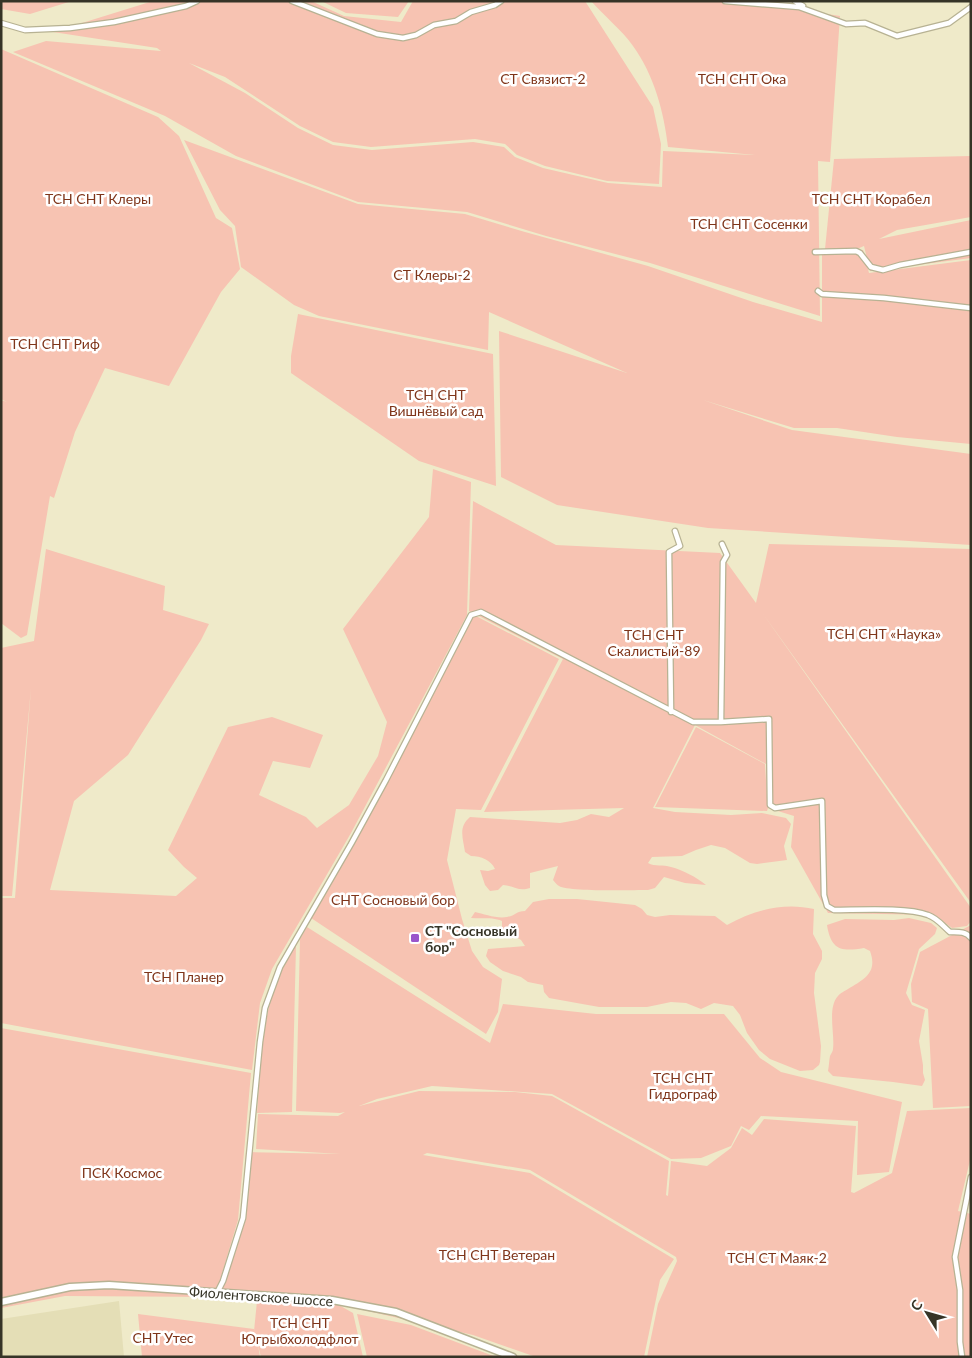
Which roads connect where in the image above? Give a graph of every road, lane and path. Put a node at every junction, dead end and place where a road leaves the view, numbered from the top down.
1 (197, 1) edge
2 (292, 1) edge
3 (501, 1) edge
4 (725, 1) edge
5 (795, 1) edge
6 (971, 7) edge
7 (811, 11) junction
8 (1, 23) edge
9 (815, 252) dead end
10 (971, 252) edge
11 (818, 291) dead end
12 (971, 308) edge
13 (675, 531) dead end
14 (722, 544) dead end
15 (671, 712) junction
16 (721, 722) junction
17 (971, 938) edge
18 (971, 1177) edge
19 (217, 1293) junction
20 (1, 1302) edge
21 (513, 1357) edge
22 (962, 1357) edge

1 - 8 street
2 - 3 street
4 - 7 street
5 - 7 street
6 - 7 street
9 - 10 street
11 - 12 street
13 - 15 street
14 - 16 street
15 - 16 street
15 - 19 street
16 - 17 street
18 - 22 street
19 - 20 main road, Фиолентовское шоссе
19 - 21 main road, Фиолентовское шоссе

